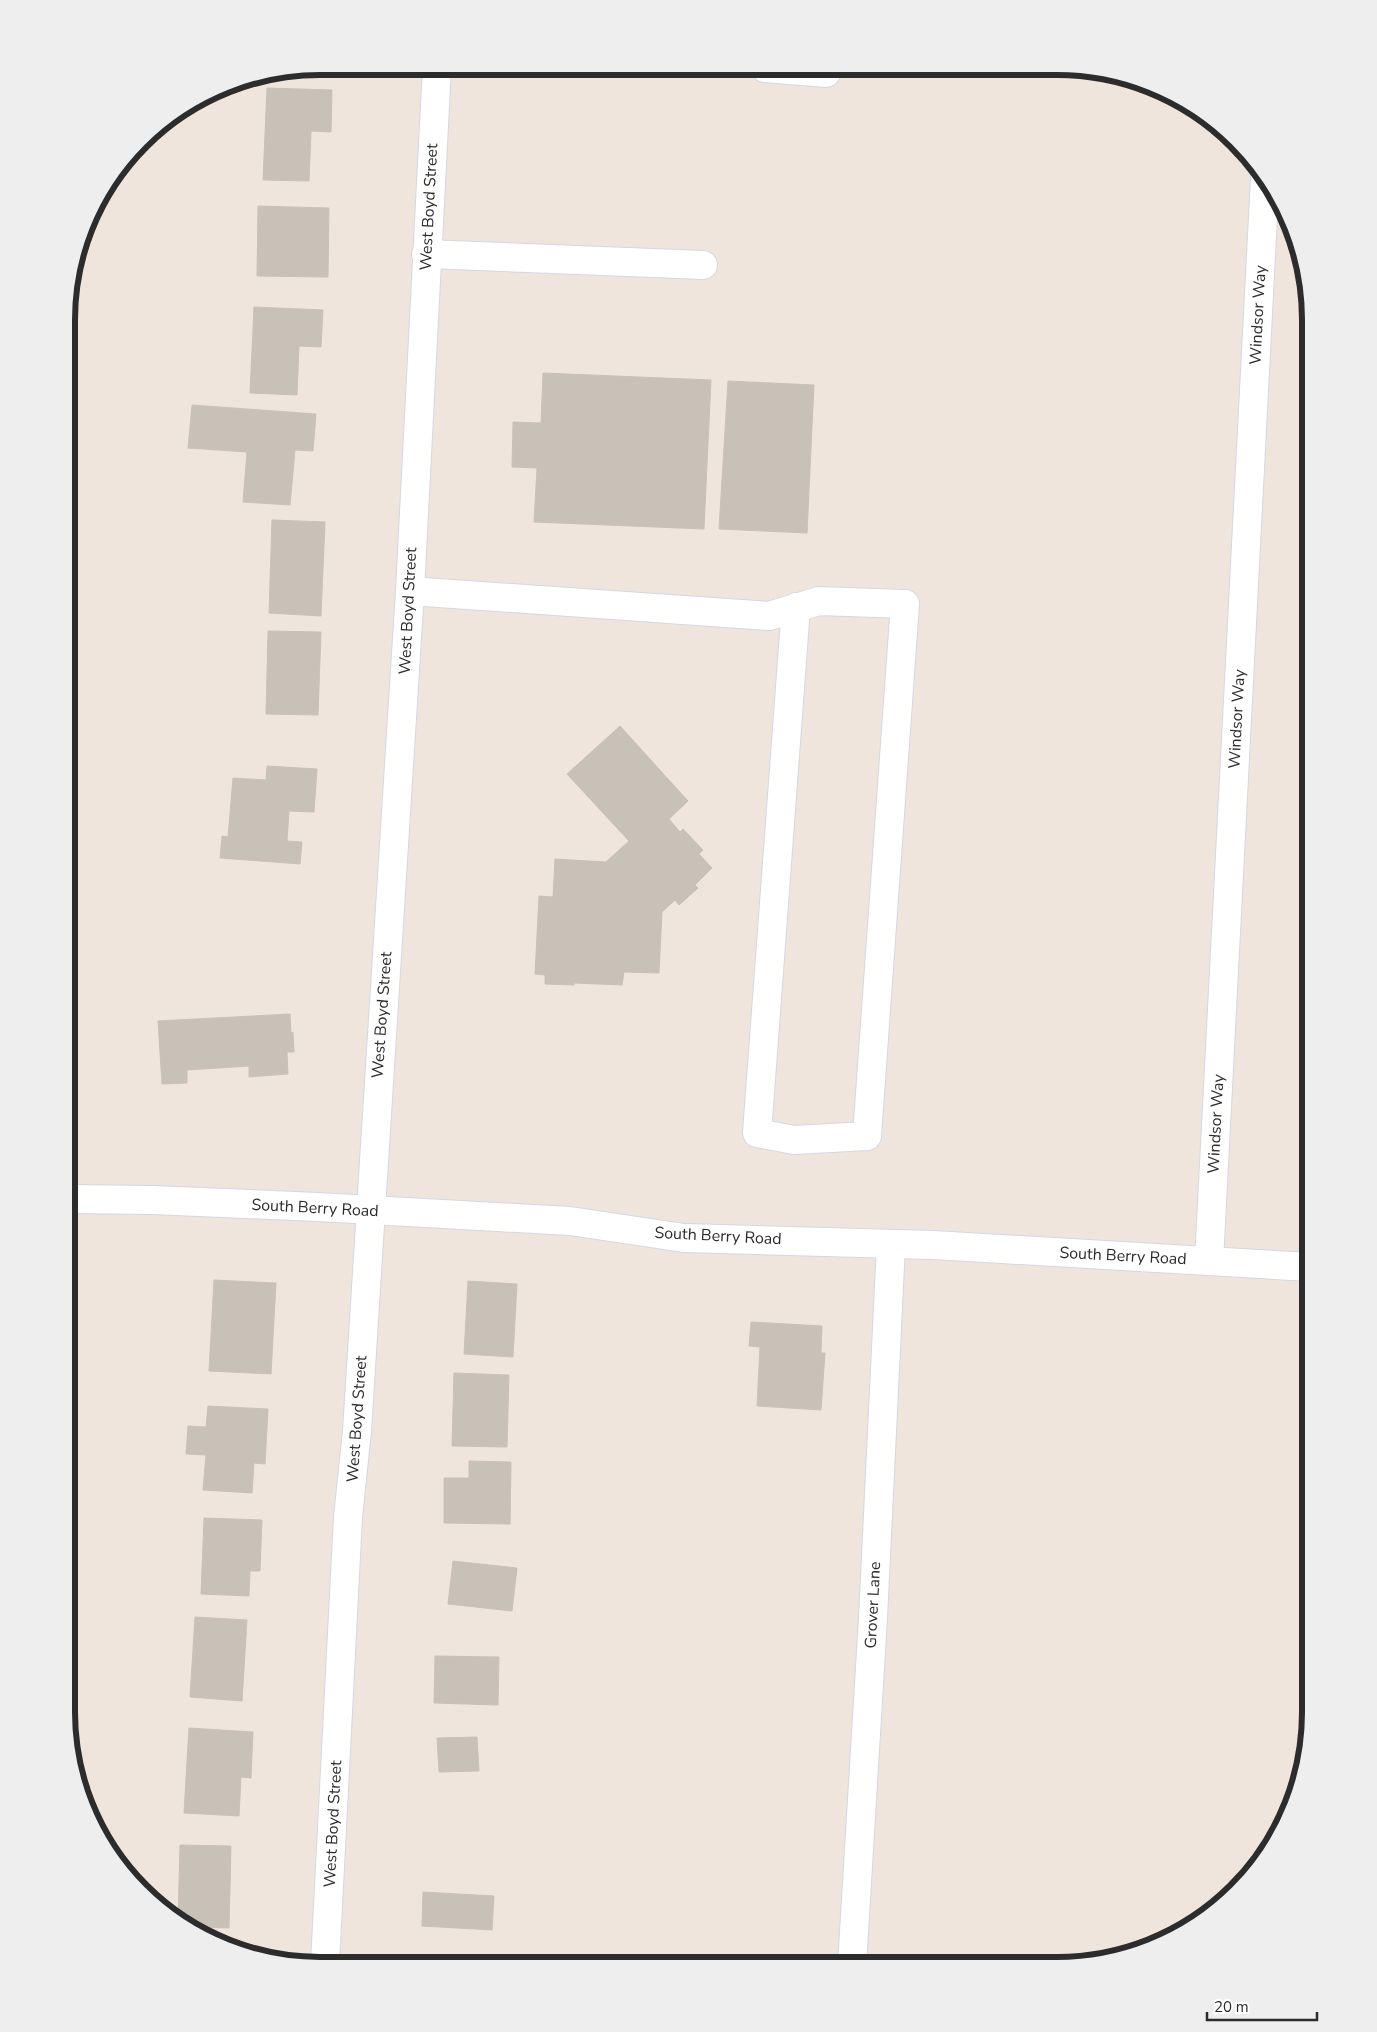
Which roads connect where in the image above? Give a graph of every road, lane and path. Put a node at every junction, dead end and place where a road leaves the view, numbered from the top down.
1 (437, 75) edge
2 (1264, 190) edge
3 (426, 254) junction
4 (703, 265) dead end
5 (410, 591) junction
6 (796, 607) junction
7 (75, 1199) edge
8 (371, 1210) junction
9 (891, 1245) junction
10 (1209, 1261) junction
11 (1302, 1266) edge
12 (325, 1957) edge
13 (852, 1957) edge

1 - 3 street, West Boyd Street
2 - 10 street, Windsor Way
3 - 4 street
3 - 5 street, West Boyd Street
5 - 6 street
5 - 8 street, West Boyd Street
6 - 6 street
7 - 8 street, South Berry Road
8 - 9 street, South Berry Road
8 - 12 street, West Boyd Street
9 - 10 street, South Berry Road
9 - 13 street, Grover Lane
10 - 11 street, South Berry Road

